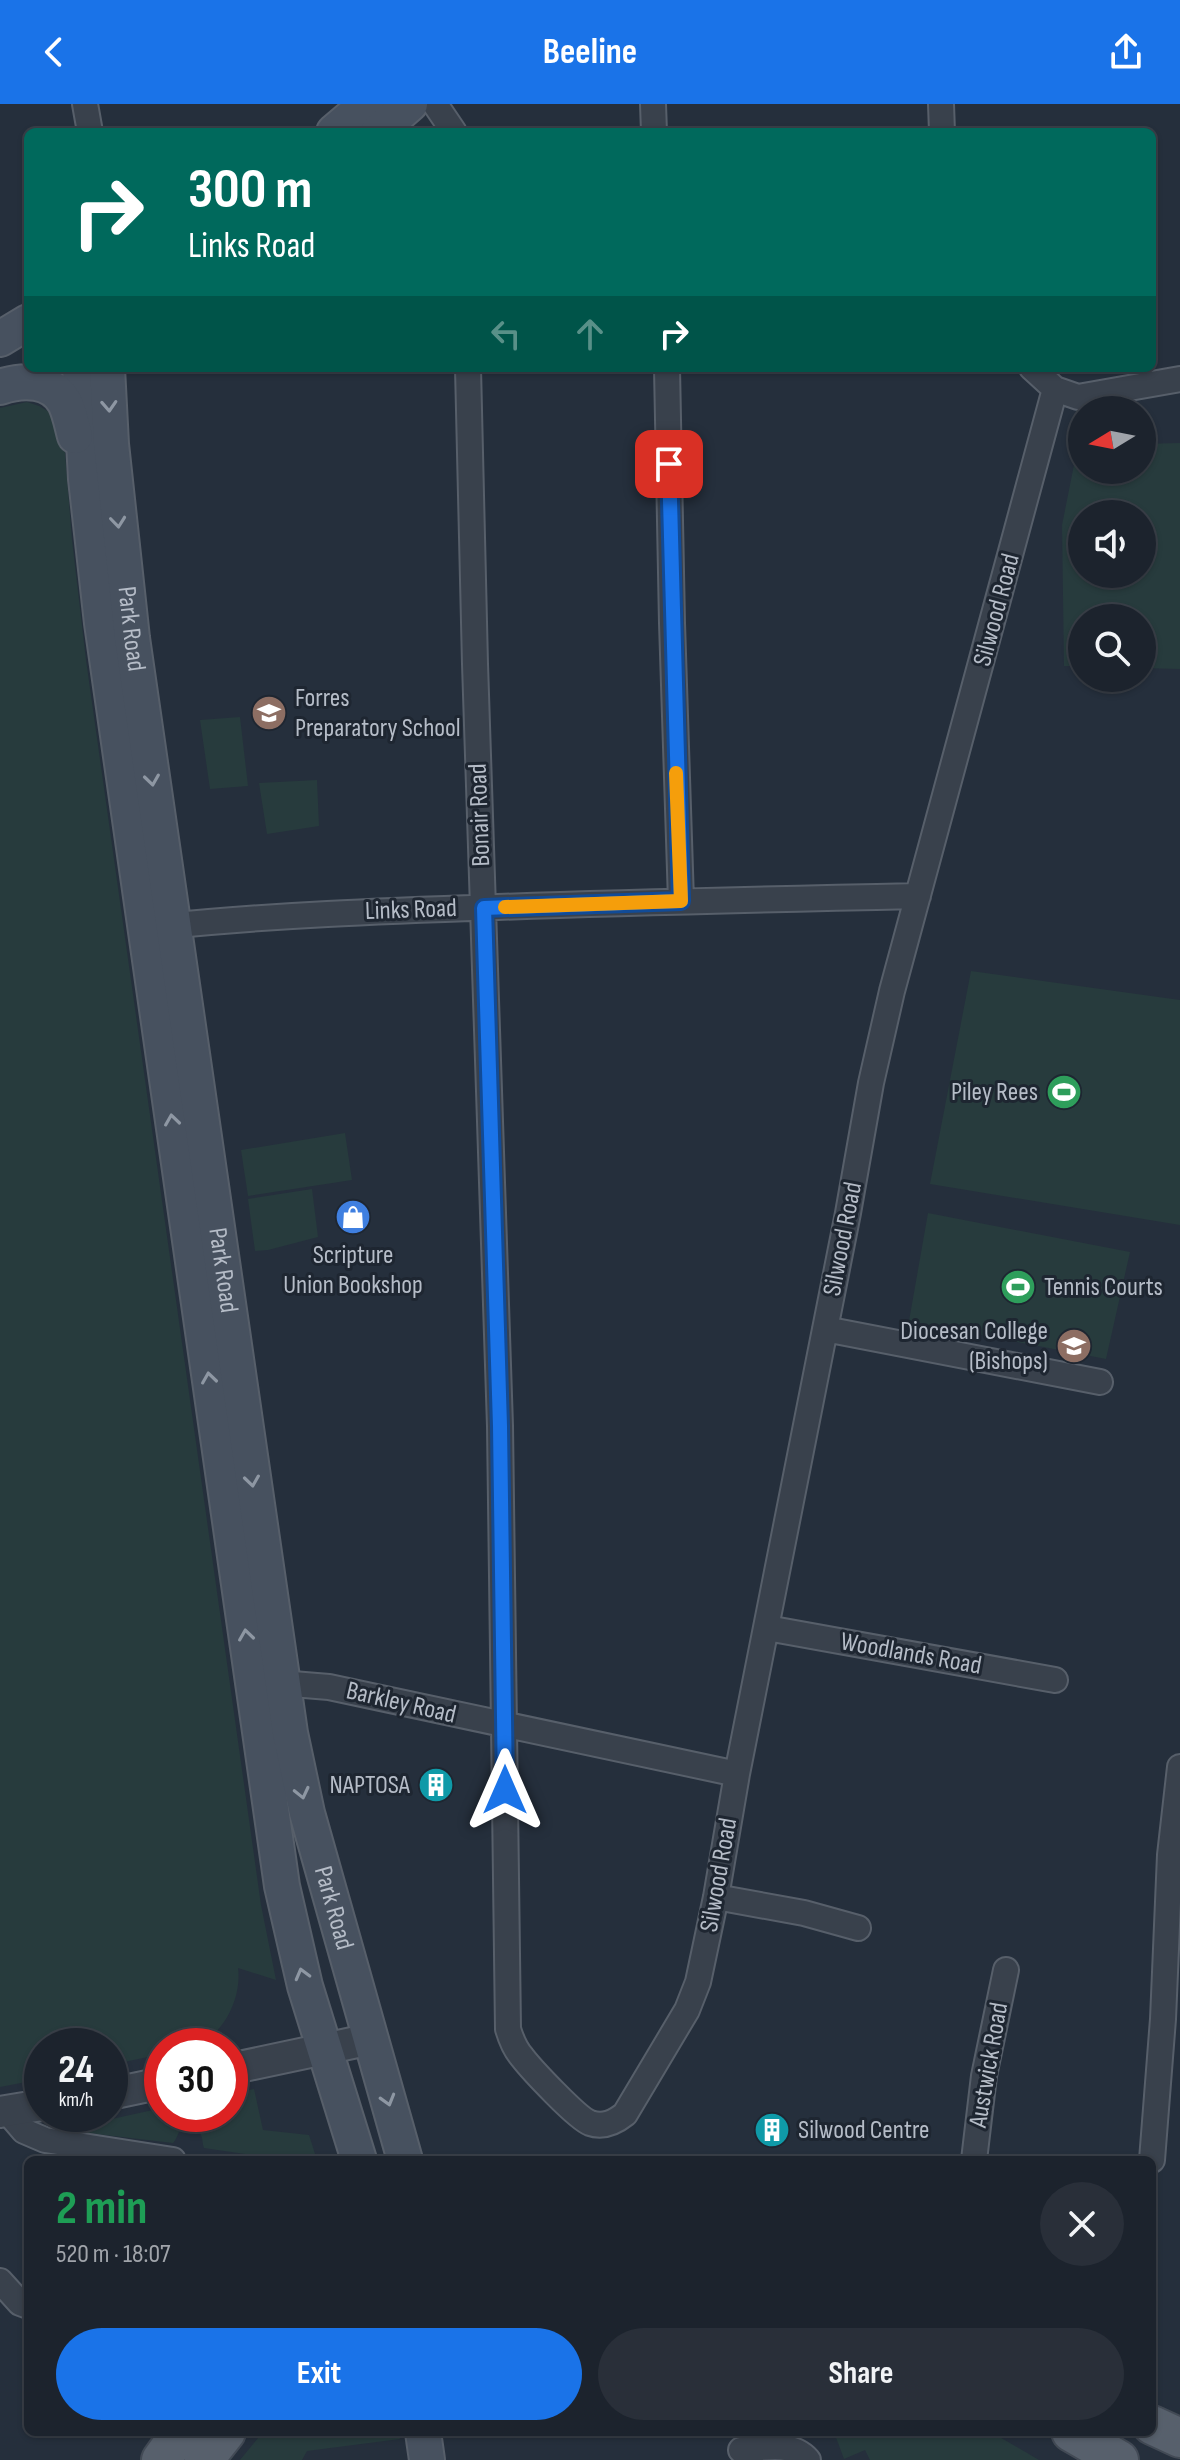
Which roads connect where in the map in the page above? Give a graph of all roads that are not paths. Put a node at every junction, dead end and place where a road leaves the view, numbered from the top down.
1 (82, 104) edge
2 (367, 104) edge
3 (410, 104) edge
4 (435, 104) edge
5 (653, 104) edge
6 (941, 104) edge
7 (81, 128) edge
8 (89, 128) edge
9 (339, 128) edge
10 (383, 128) edge
11 (451, 128) edge
12 (654, 128) edge
13 (942, 128) edge
14 (24, 324) edge
15 (0, 339) edge
16 (24, 358) edge
17 (80, 372) edge
18 (107, 372) edge
19 (468, 372) edge
20 (667, 372) edge
21 (1036, 372) edge
22 (0, 373) edge
23 (1180, 379) edge
24 (0, 387) edge
25 (1055, 389) junction
26 (86, 479) junction
27 (918, 896) junction
28 (681, 901) junction
29 (484, 908) junction
30 (159, 927) junction
31 (825, 1329) junction
32 (1100, 1382) dead end
33 (767, 1628) junction
34 (1055, 1680) dead end
35 (267, 1682) junction
36 (505, 1726) junction
37 (1180, 1767) edge
38 (737, 1774) junction
39 (716, 1897) junction
40 (858, 1928) dead end
41 (1006, 1970) dead end
42 (371, 2039) junction
43 (323, 2049) junction
44 (248, 2065) edge
45 (24, 2108) edge
46 (3, 2112) edge
47 (625, 2114) joint
48 (147, 2156) edge
49 (358, 2156) edge
50 (404, 2156) edge
51 (974, 2156) edge
52 (1152, 2156) edge
53 (0, 2281) edge
54 (24, 2305) edge
55 (1156, 2427) edge
56 (178, 2436) edge
57 (223, 2436) edge
58 (424, 2436) edge
59 (446, 2436) edge
60 (1078, 2436) edge
61 (1113, 2436) edge
62 (1180, 2438) edge
63 (741, 2450) dead end
64 (161, 2460) edge
65 (204, 2460) edge
66 (427, 2460) edge
67 (448, 2460) edge
68 (808, 2460) edge
69 (1120, 2460) edge

1 - 7 street
1 - 8 street
2 - 9 main road
3 - 10 main road
4 - 11 street
5 - 12 street
6 - 13 street
14 - 15 main road
16 - 22 main road
17 - 26 main road, Park Road
18 -> 30 main road, Park Road
19 - 29 street, Bonair Road
20 - 28 street
21 - 25 street
23 - 25 street
24 - 26 main road
25 - 27 street, Silwood Road
26 - 30 main road, Park Road
27 - 28 street, Links Road
27 - 31 street, Silwood Road
28 - 29 street, Links Road
29 - 30 street, Links Road
29 - 36 street, Bonair Road
30 - 35 main road, Park Road
31 - 32 street
31 - 33 street, Silwood Road
33 - 34 street, Woodlands Road
33 - 38 street, Silwood Road
35 - 36 street, Barkley Road
35 -> 42 main road, Park Road
43 -> 35 main road, Park Road
36 - 38 street, Barkley Road
36 - 47 street, Bonair Road
37 - 52 street
38 - 39 street, Silwood Road
39 - 40 street
39 - 47 street, Silwood Road
41 - 51 street, Austwick Road
42 - 43 street
42 -> 50 main road, Park Road
43 - 44 street
43 - 49 main road, Park Road
45 - 46 street
46 - 48 street
53 - 54 street
55 - 62 main road
56 - 64 main road
57 - 65 main road
58 - 66 main road
59 - 67 main road
60 - 69 main road
61 - 69 main road
63 - 68 street

